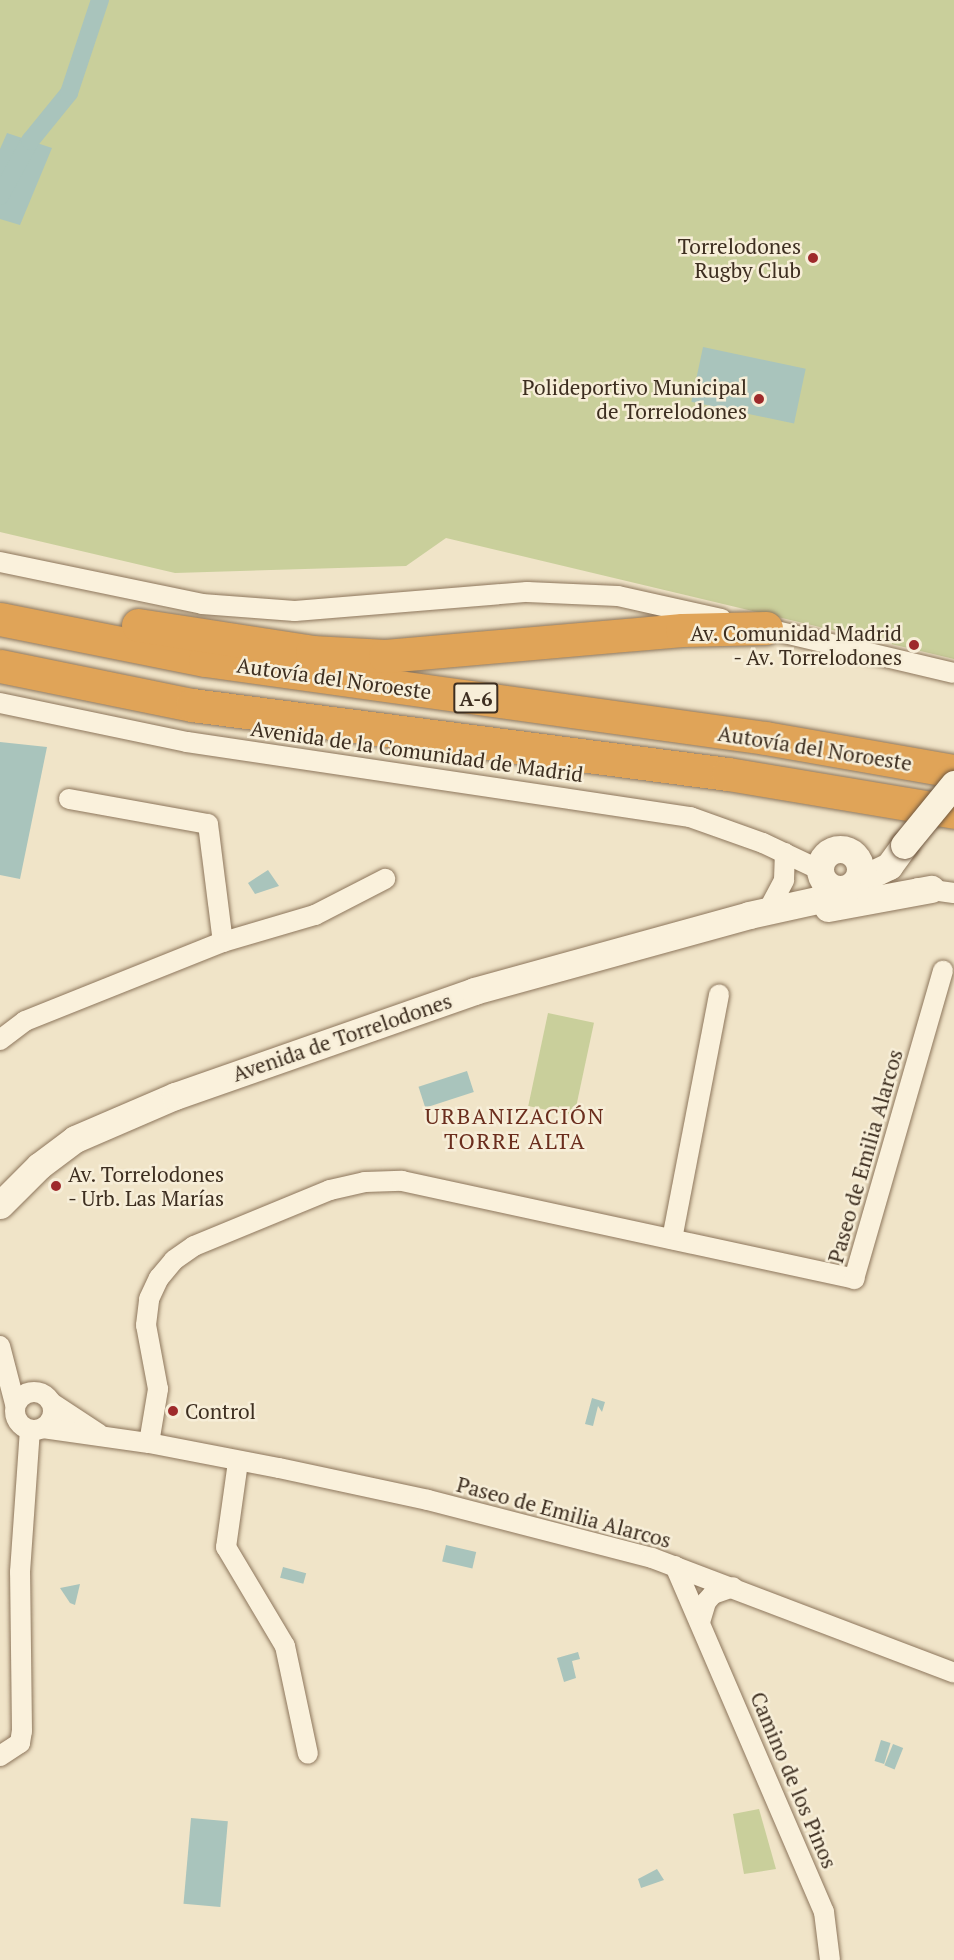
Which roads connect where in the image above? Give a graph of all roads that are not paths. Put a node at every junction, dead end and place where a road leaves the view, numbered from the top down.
1 (0, 562) edge
2 (0, 603) edge
3 (0, 619) edge
4 (766, 628) junction
5 (0, 666) edge
6 (948, 670) edge
7 (0, 703) edge
8 (954, 771) edge
9 (954, 784) edge
10 (69, 799) dead end
11 (954, 812) edge
12 (785, 853) junction
13 (820, 871) junction
14 (852, 878) junction
15 (385, 879) dead end
16 (943, 891) edge
17 (761, 909) junction
18 (701, 929) junction
19 (224, 942) junction
20 (943, 971) dead end
21 (719, 994) dead end
22 (0, 1040) edge
23 (5, 1202) edge
24 (0, 1224) edge
25 (672, 1239) junction
26 (1, 1348) edge
27 (36, 1391) junction
28 (52, 1403) junction
29 (15, 1404) junction
30 (36, 1429) junction
31 (104, 1437) junction
32 (149, 1443) junction
33 (238, 1462) junction
34 (675, 1566) junction
35 (733, 1587) junction
36 (700, 1622) junction
37 (954, 1673) edge
38 (308, 1754) dead end
39 (0, 1756) edge
40 (831, 1960) edge

1 - 4 street
2 - 4 highway
3 - 8 highway, Autovía del Noroeste / A-6
4 - 6 street
5 - 11 highway, Autovía del Noroeste / A-6
7 - 12 street, Avenida de la Comunidad de Madrid
9 - 14 main road, Avenida de Torrelodones, bridge
10 - 19 street
12 - 13 street, Avenida de la Comunidad de Madrid
12 - 17 street
13 - 14 main road
13 - 17 main road, Avenida de Torrelodones
14 - 16 street
14 - 17 main road, Avenida de Torrelodones
15 - 19 street
16 - 18 main road, Avenida de Torrelodones
17 - 18 main road, Avenida de Torrelodones
18 - 23 main road, Avenida de Torrelodones
19 - 22 street
20 - 25 street, Paseo de Emilia Alarcos
21 - 25 street
23 - 24 main road, Avenida de Torrelodones
25 - 32 street, Paseo de Emilia Alarcos
26 - 27 street
26 - 29 street
27 - 28 street
27 - 29 street
28 - 30 street
28 - 31 street, Paseo de Emilia Alarcos
29 - 30 street
30 - 31 street, Paseo de Emilia Alarcos
30 - 39 street
31 - 32 street, Paseo de Emilia Alarcos
32 - 33 street, Paseo de Emilia Alarcos
33 - 34 street, Paseo de Emilia Alarcos
33 - 38 street
34 - 35 street, Paseo de Emilia Alarcos
34 - 36 street, Camino de los Pinos
35 - 36 street
35 - 37 street, Paseo de Emilia Alarcos
36 - 40 street, Camino de los Pinos

